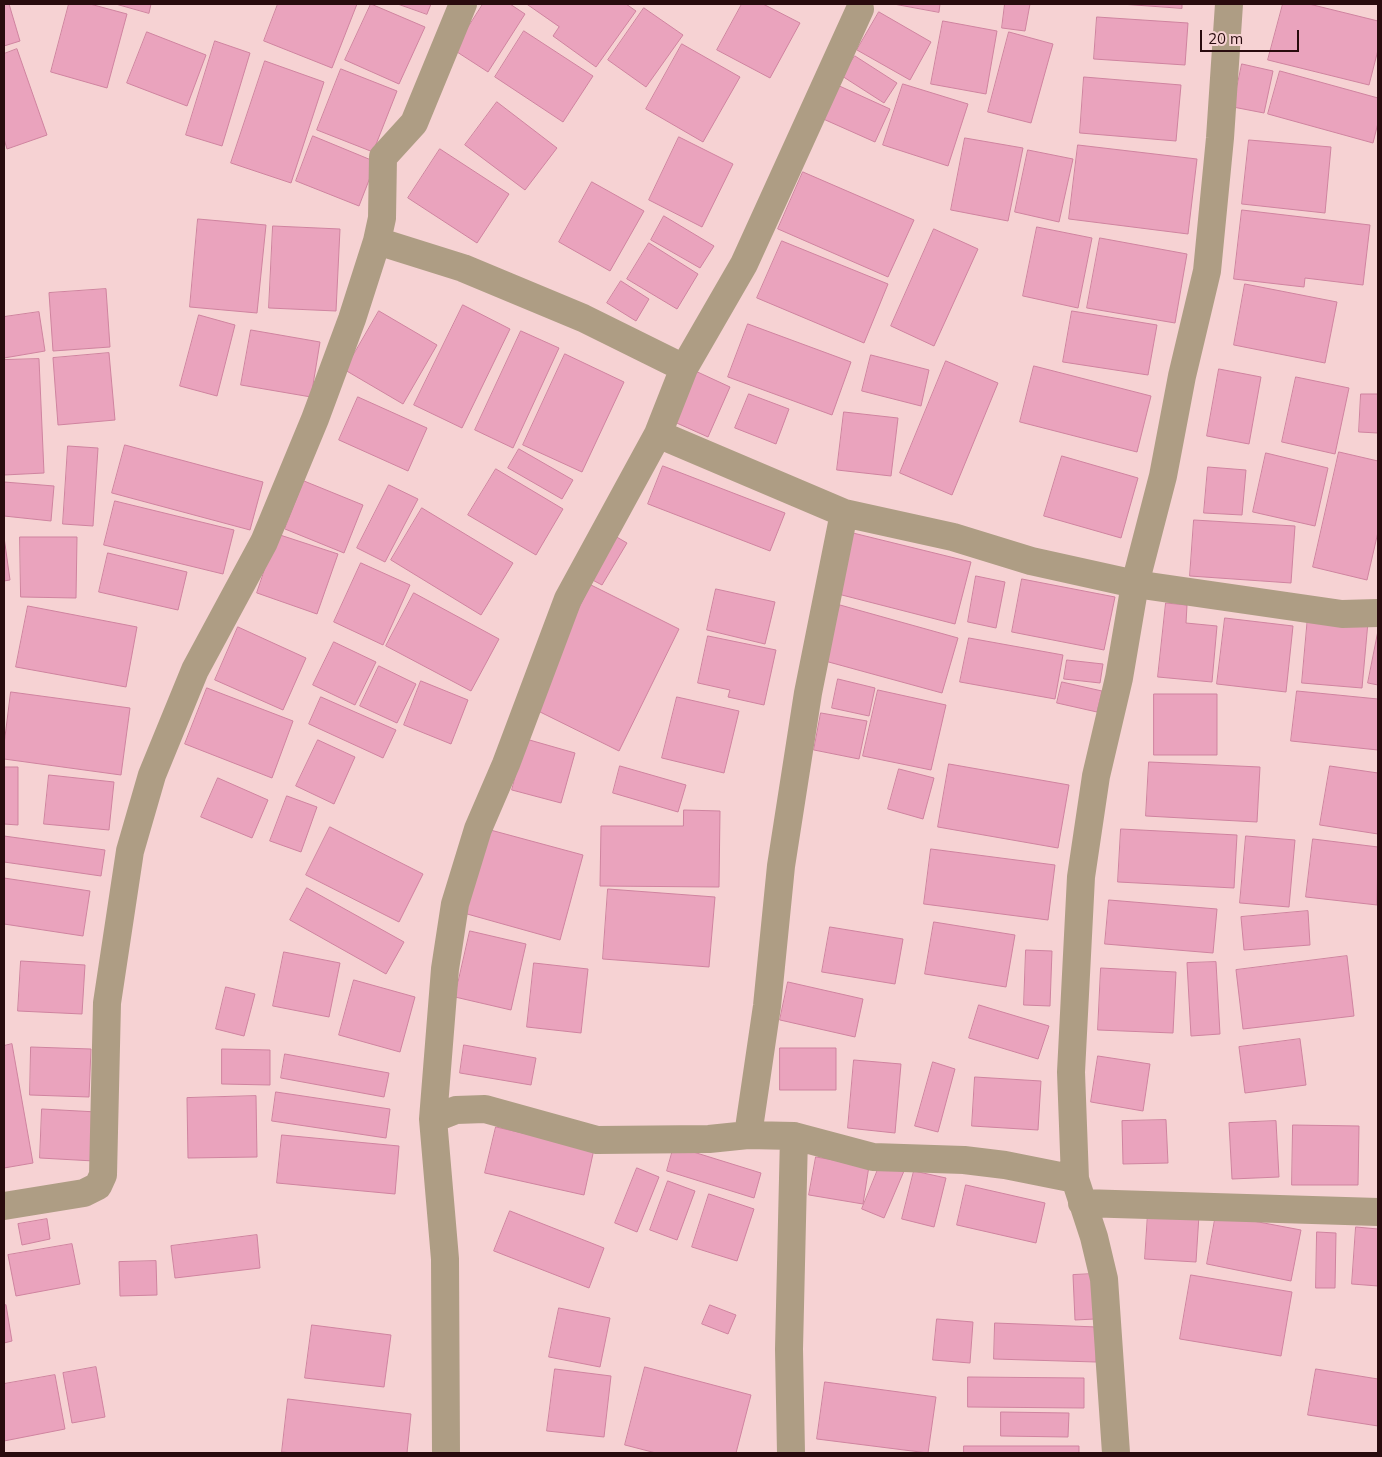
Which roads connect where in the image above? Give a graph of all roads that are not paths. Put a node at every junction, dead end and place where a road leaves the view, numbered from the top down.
1 (463, 4) edge
2 (1229, 4) edge
3 (860, 9) dead end
4 (377, 241) junction
5 (684, 368) junction
6 (658, 434) junction
7 (844, 513) junction
8 (1135, 584) junction
9 (1378, 613) edge
10 (433, 1119) junction
11 (748, 1134) junction
12 (794, 1136) junction
13 (1079, 1191) junction
14 (4, 1206) edge
15 (1378, 1212) edge
16 (446, 1453) edge
17 (791, 1453) edge
18 (1116, 1453) edge

1 - 4 street
2 - 8 street
3 - 5 street
4 - 5 street
4 - 14 street
5 - 6 street
6 - 7 street
6 - 10 street
7 - 8 street
7 - 11 street
8 - 9 street
8 - 13 street
10 - 11 street
10 - 16 street
11 - 12 street
12 - 13 street
12 - 17 street
13 - 15 street
13 - 18 street

